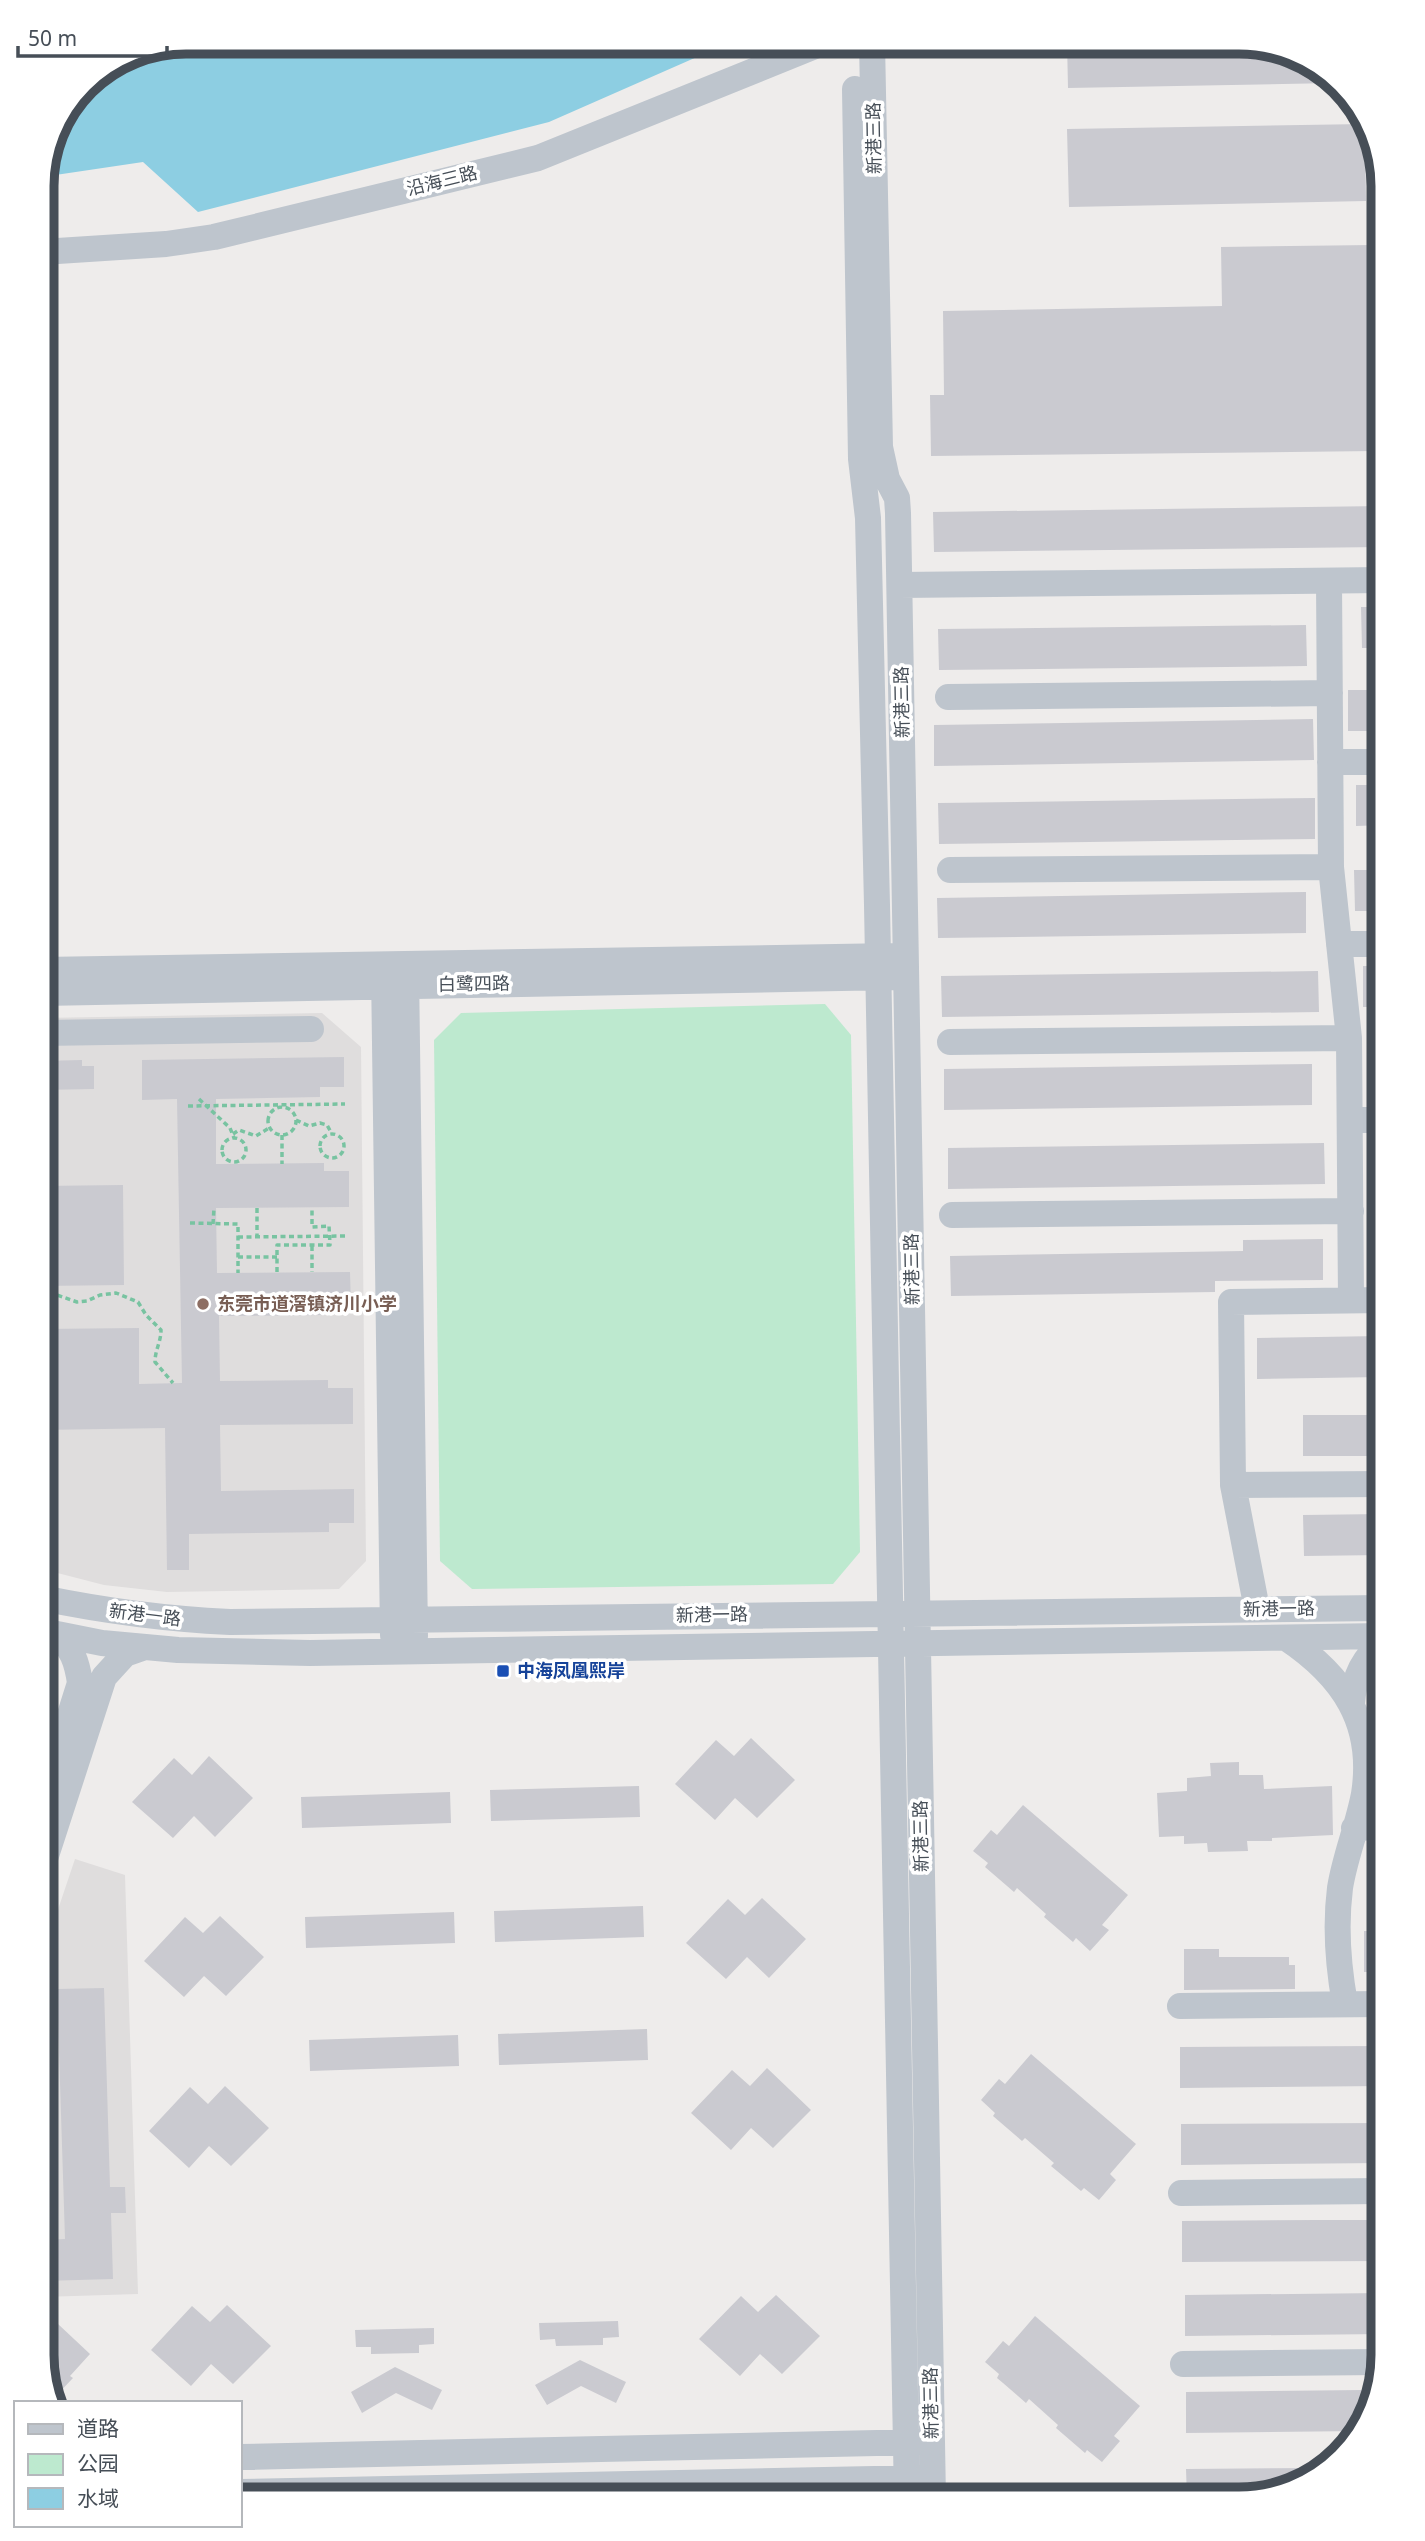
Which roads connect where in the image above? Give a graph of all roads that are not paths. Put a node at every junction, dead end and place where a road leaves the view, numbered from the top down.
1 (793, 55) edge
2 (854, 55) edge
3 (872, 55) edge
4 (55, 251) edge
5 (1371, 580) edge
6 (1329, 581) junction
7 (900, 585) junction
8 (1330, 694) junction
9 (948, 697) dead end
10 (1330, 762) junction
11 (1371, 762) edge
12 (1331, 867) junction
13 (950, 870) dead end
14 (1339, 944) junction
15 (1371, 944) edge
16 (878, 967) junction
17 (906, 967) junction
18 (55, 972) edge
19 (395, 975) junction
20 (100, 980) junction
21 (55, 989) edge
22 (311, 1029) dead end
23 (99, 1032) junction
24 (55, 1033) edge
25 (1349, 1038) junction
26 (950, 1042) dead end
27 (1350, 1120) junction
28 (1371, 1120) edge
29 (1351, 1211) junction
30 (952, 1215) dead end
31 (1352, 1300) junction
32 (1371, 1300) edge
33 (1371, 1484) edge
34 (1233, 1485) junction
35 (54, 1600) edge
36 (1371, 1608) edge
37 (1257, 1609) junction
38 (918, 1612) junction
39 (890, 1613) junction
40 (404, 1620) junction
41 (54, 1633) edge
42 (54, 1635) edge
43 (1371, 1636) edge
44 (1286, 1638) junction
45 (918, 1644) junction
46 (890, 1645) junction
47 (146, 1647) junction
48 (404, 1652) junction
49 (1371, 1653) edge
50 (1352, 1703) junction
51 (54, 1764) edge
52 (1371, 1827) edge
53 (1354, 1828) junction
54 (54, 1830) edge
55 (1345, 2004) junction
56 (1371, 2004) edge
57 (1180, 2006) dead end
58 (1371, 2191) edge
59 (1181, 2193) dead end
60 (1371, 2362) edge
61 (1183, 2364) dead end
62 (919, 2442) junction
63 (242, 2457) edge
64 (920, 2487) edge

1 - 4 street, 沿海三路
2 - 16 street, 新港三路
3 - 7 street, 新港三路
5 - 6 street
6 - 7 street
6 - 8 street
7 - 17 street, 新港三路
8 - 9 street
8 - 10 street
10 - 11 street
10 - 12 street
12 - 13 street
12 - 14 street
14 - 15 street
14 - 25 street
16 - 17 street, 白鹭四路
16 - 19 street, 白鹭四路
16 - 39 street, 新港三路
17 - 38 street, 新港三路
18 - 20 street, 白鹭四路
19 - 20 street, 白鹭四路
19 - 40 street
20 - 21 street, 白鹭四路
20 - 23 street
22 - 23 street
23 - 24 street
25 - 26 street
25 - 27 street
27 - 28 street
27 - 29 street
29 - 30 street
29 - 31 street
31 - 32 street
31 - 34 street
33 - 34 street
34 - 37 street
35 - 40 street, 新港一路
36 - 37 street, 新港一路
37 - 38 street, 新港一路
38 - 39 street, 新港一路
38 - 45 street, 新港三路
39 - 40 street, 新港一路
39 - 46 street, 新港三路
40 - 48 street
41 - 47 street, 新港一路
42 - 51 street
43 - 44 street, 新港一路
44 - 45 street, 新港一路
44 - 50 street
45 - 46 street, 新港一路
45 - 62 street, 新港三路
46 - 48 street, 新港一路
46 - 62 street, 新港三路
47 - 48 street, 新港一路
47 - 54 street
49 - 50 street
50 - 53 street
52 - 53 street
53 - 55 street
55 - 56 street
55 - 57 street
58 - 59 street
60 - 61 street
62 - 63 street
62 - 64 street, 新港三路

